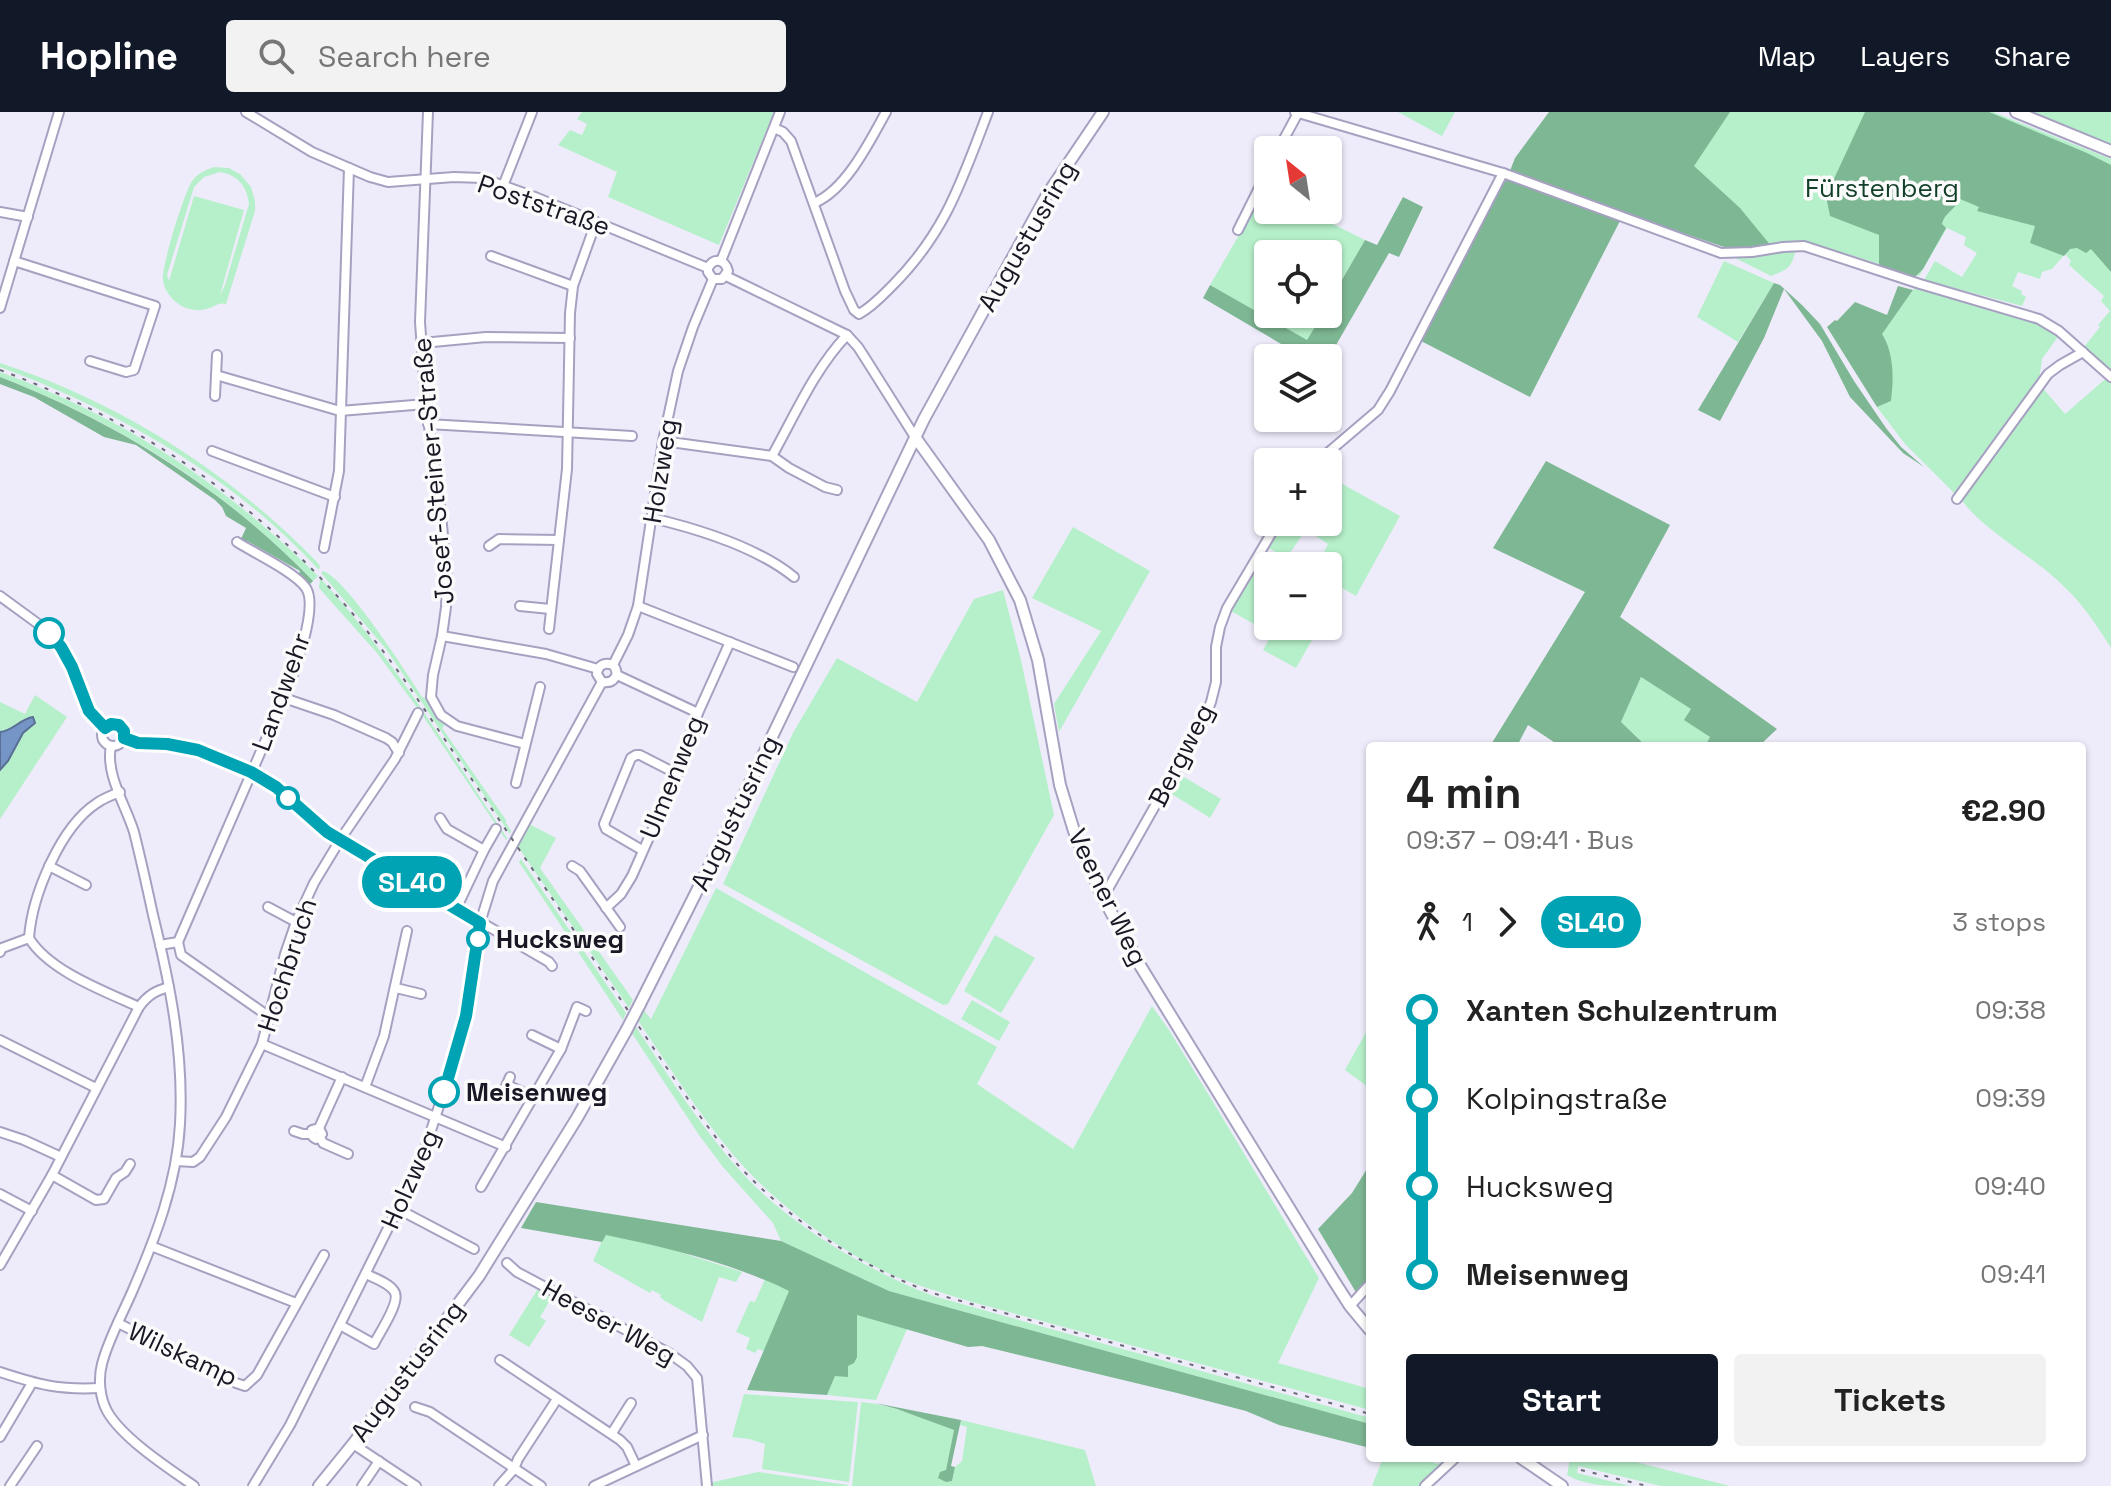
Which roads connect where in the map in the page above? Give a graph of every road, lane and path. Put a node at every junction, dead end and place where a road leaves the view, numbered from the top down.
1 (59, 112) edge
2 (246, 112) edge
3 (428, 112) edge
4 (532, 112) edge
5 (780, 112) edge
6 (886, 112) edge
7 (988, 112) edge
8 (1103, 112) edge
9 (1296, 112) edge
10 (2016, 112) edge
11 (774, 128) junction
12 (1285, 136) edge
13 (2111, 151) edge
14 (349, 168) junction
15 (1503, 173) junction
16 (424, 180) junction
17 (503, 186) junction
18 (1254, 198) edge
19 (814, 203) junction
20 (0, 212) edge
21 (28, 217) junction
22 (596, 222) junction
23 (1238, 230) dead end
24 (491, 256) dead end
25 (14, 261) junction
26 (721, 261) junction
27 (708, 268) junction
28 (726, 276) junction
29 (713, 279) junction
30 (573, 286) junction
31 (0, 308) edge
32 (847, 335) junction
33 (570, 338) junction
34 (422, 343) junction
35 (2083, 352) junction
36 (217, 355) dead end
37 (90, 361) dead end
38 (216, 375) junction
39 (2111, 377) edge
40 (215, 396) dead end
41 (426, 404) junction
42 (340, 411) junction
43 (428, 424) junction
44 (569, 433) junction
45 (632, 436) dead end
46 (915, 437) junction
47 (663, 441) junction
48 (1333, 448) edge
49 (212, 451) dead end
50 (772, 456) junction
51 (837, 490) dead end
52 (335, 497) junction
53 (1957, 499) dead end
54 (652, 518) junction
55 (1270, 536) edge
56 (559, 540) junction
57 (237, 542) dead end
58 (489, 546) dead end
59 (324, 548) dead end
60 (794, 577) dead end
61 (0, 596) edge
62 (520, 606) dead end
63 (638, 606) junction
64 (550, 609) junction
65 (549, 629) dead end
66 (442, 636) junction
67 (730, 642) junction
68 (613, 665) junction
69 (793, 667) dead end
70 (598, 669) junction
71 (617, 675) junction
72 (602, 682) junction
73 (540, 687) dead end
74 (284, 698) junction
75 (418, 713) dead end
76 (698, 713) junction
77 (105, 728) junction
78 (124, 738) junction
79 (525, 744) junction
80 (111, 746) junction
81 (399, 753) junction
82 (251, 772) junction
83 (677, 774) junction
84 (516, 783) dead end
85 (120, 792) junction
86 (440, 818) dead end
87 (496, 829) dead end
88 (340, 840) junction
89 (484, 850) junction
90 (642, 850) junction
91 (49, 866) junction
92 (572, 866) dead end
93 (86, 885) dead end
94 (1101, 894) junction
95 (268, 907) dead end
96 (457, 907) junction
97 (606, 908) junction
98 (296, 922) junction
99 (480, 923) junction
100 (620, 927) dead end
101 (407, 931) dead end
102 (29, 938) junction
103 (178, 942) junction
104 (160, 945) junction
105 (0, 952) edge
106 (552, 966) dead end
107 (169, 987) junction
108 (396, 988) junction
109 (421, 994) dead end
110 (139, 1007) junction
111 (578, 1007) dead end
112 (268, 1016) junction
113 (532, 1035) dead end
114 (0, 1040) edge
115 (262, 1044) junction
116 (561, 1049) junction
117 (342, 1077) junction
118 (507, 1085) dead end
119 (365, 1087) junction
120 (96, 1088) junction
121 (533, 1097) junction
122 (437, 1117) junction
123 (294, 1131) dead end
124 (0, 1132) edge
125 (316, 1133) junction
126 (506, 1147) junction
127 (348, 1154) dead end
128 (61, 1157) junction
129 (176, 1161) junction
130 (130, 1164) dead end
131 (52, 1175) junction
132 (481, 1187) dead end
133 (0, 1194) edge
134 (398, 1209) junction
135 (32, 1211) junction
136 (151, 1246) junction
137 (474, 1249) dead end
138 (324, 1255) dead end
139 (507, 1263) dead end
140 (0, 1265) edge
141 (366, 1274) junction
142 (1366, 1288) edge
143 (296, 1303) junction
144 (1350, 1306) junction
145 (118, 1323) junction
146 (340, 1325) junction
147 (1366, 1325) edge
148 (500, 1360) dead end
149 (0, 1372) edge
150 (32, 1383) junction
151 (100, 1388) junction
152 (557, 1399) junction
153 (631, 1403) dead end
154 (415, 1407) dead end
155 (612, 1433) junction
156 (703, 1435) junction
157 (0, 1437) edge
158 (353, 1444) junction
159 (37, 1446) dead end
160 (379, 1461) junction
161 (1451, 1462) edge
162 (1527, 1462) edge
163 (636, 1466) junction
164 (514, 1469) junction
165 (410, 1484) edge
166 (10, 1486) edge
167 (194, 1486) edge
168 (253, 1486) edge
169 (319, 1486) edge
170 (362, 1486) edge
171 (499, 1486) edge
172 (541, 1486) edge
173 (594, 1486) edge
174 (707, 1486) edge
175 (1425, 1486) edge
176 (1562, 1486) edge

1 - 21 street
2 - 14 street, Poststraße
3 - 16 street, Josef-Steiner-Straße
4 - 17 street
5 - 11 street
6 - 19 street
7 - 19 street
8 - 46 main road, Augustusring
9 - 12 street
9 - 15 street
10 - 13 main road
11 - 19 street
11 - 26 street
14 - 16 street, Poststraße
14 - 42 street
15 - 35 street
15 - 48 street
16 - 17 street, Poststraße
16 - 34 street, Josef-Steiner-Straße
17 - 22 street, Poststraße
18 - 23 street
20 - 21 street
21 - 25 street
22 - 27 street, Poststraße
22 - 30 street
24 - 30 street
25 - 31 street
25 - 37 street
26 - 27 street
26 - 28 street
27 - 29 street
28 - 29 street
28 - 32 street
29 - 47 street, Holzweg
30 - 33 street
32 - 46 street
32 - 50 street
33 - 34 street
33 - 44 street
34 - 41 street, Josef-Steiner-Straße
35 - 39 street
35 - 53 street
36 - 38 street
38 - 40 street
38 - 42 street
41 - 42 street
41 - 43 street, Josef-Steiner-Straße
42 - 52 street
43 - 44 street
43 - 66 street, Josef-Steiner-Straße
44 - 45 street
44 - 56 street
46 - 94 main road, Veener Weg
46 - 158 main road, Augustusring, bridge
47 - 50 street
47 - 54 street, Holzweg
49 - 52 street
50 - 51 street
52 - 59 street
54 - 60 street
54 - 63 street, Holzweg
55 - 94 street, Bergweg
56 - 58 street
56 - 64 street
57 - 74 street, Landwehr
61 - 77 street
62 - 64 street
63 - 67 street
63 - 68 street, Holzweg
64 - 65 street
66 - 70 street
66 - 79 street, Josef-Steiner-Straße
67 - 69 street
67 - 76 street, Ulmenweg
68 - 70 street
68 - 71 street
70 - 72 street
71 - 72 street
71 - 76 street
72 - 99 street, Holzweg
73 - 79 street
74 - 81 street
74 - 82 street, Landwehr
75 - 81 street, Hochbruch
76 - 83 street, Ulmenweg
77 - 78 street
77 - 80 street
78 - 80 street
78 - 82 street
79 - 84 street
80 - 85 street
81 - 88 street, Hochbruch
82 - 88 street
82 - 103 street, Landwehr
83 - 90 street, Ulmenweg
83 - 90 street
85 - 91 street
85 - 104 street
86 - 89 street
87 - 89 street
88 - 96 street
88 - 98 street, Hochbruch
89 - 96 street
90 - 97 street, Ulmenweg
91 - 93 street
91 - 102 street
92 - 97 street
94 - 144 main road, Veener Weg
95 - 98 street
96 - 99 street
97 - 100 street
98 - 112 street, Hochbruch
99 - 106 street
99 - 122 street, Holzweg
101 - 108 street
102 - 105 street
102 - 110 street
103 - 104 street
103 - 112 street
104 - 107 street
107 - 110 street
107 - 129 street
108 - 109 street
108 - 119 street
110 - 120 street
111 - 116 street
112 - 115 street, Hochbruch
113 - 116 street
114 - 120 street
115 - 117 street
115 - 129 street, Hochbruch
116 - 121 street
117 - 119 street
117 - 125 street
118 - 121 street
119 - 122 street
120 - 128 street
121 - 126 street
122 - 126 street
122 - 134 street, Holzweg
123 - 125 street
124 - 128 street
125 - 127 street
126 - 132 street
128 - 131 street
129 - 136 street
130 - 131 street
131 - 135 street
133 - 135 street
134 - 137 street
134 - 141 street, Holzweg
135 - 140 street
136 - 143 street
136 - 145 street
138 - 143 street, Wilskamp
139 - 156 street, Heeser Weg
141 - 146 street, Holzweg
141 - 146 street
142 - 144 street
143 - 145 street, Wilskamp
144 - 147 main road, Veener Weg
145 - 151 street
146 - 168 street, Holzweg
148 - 152 street
149 - 150 street
150 - 151 street
150 - 157 street
151 - 167 street
152 - 155 street
152 - 164 street
153 - 155 street
154 - 164 street
155 - 163 street
156 - 163 street
156 - 174 street, Heeser Weg
158 - 160 street
158 - 169 main road, Augustusring
159 - 166 street
160 - 165 street
160 - 170 street
161 - 175 street
162 - 176 main road
163 - 173 street
164 - 171 street
164 - 172 street

